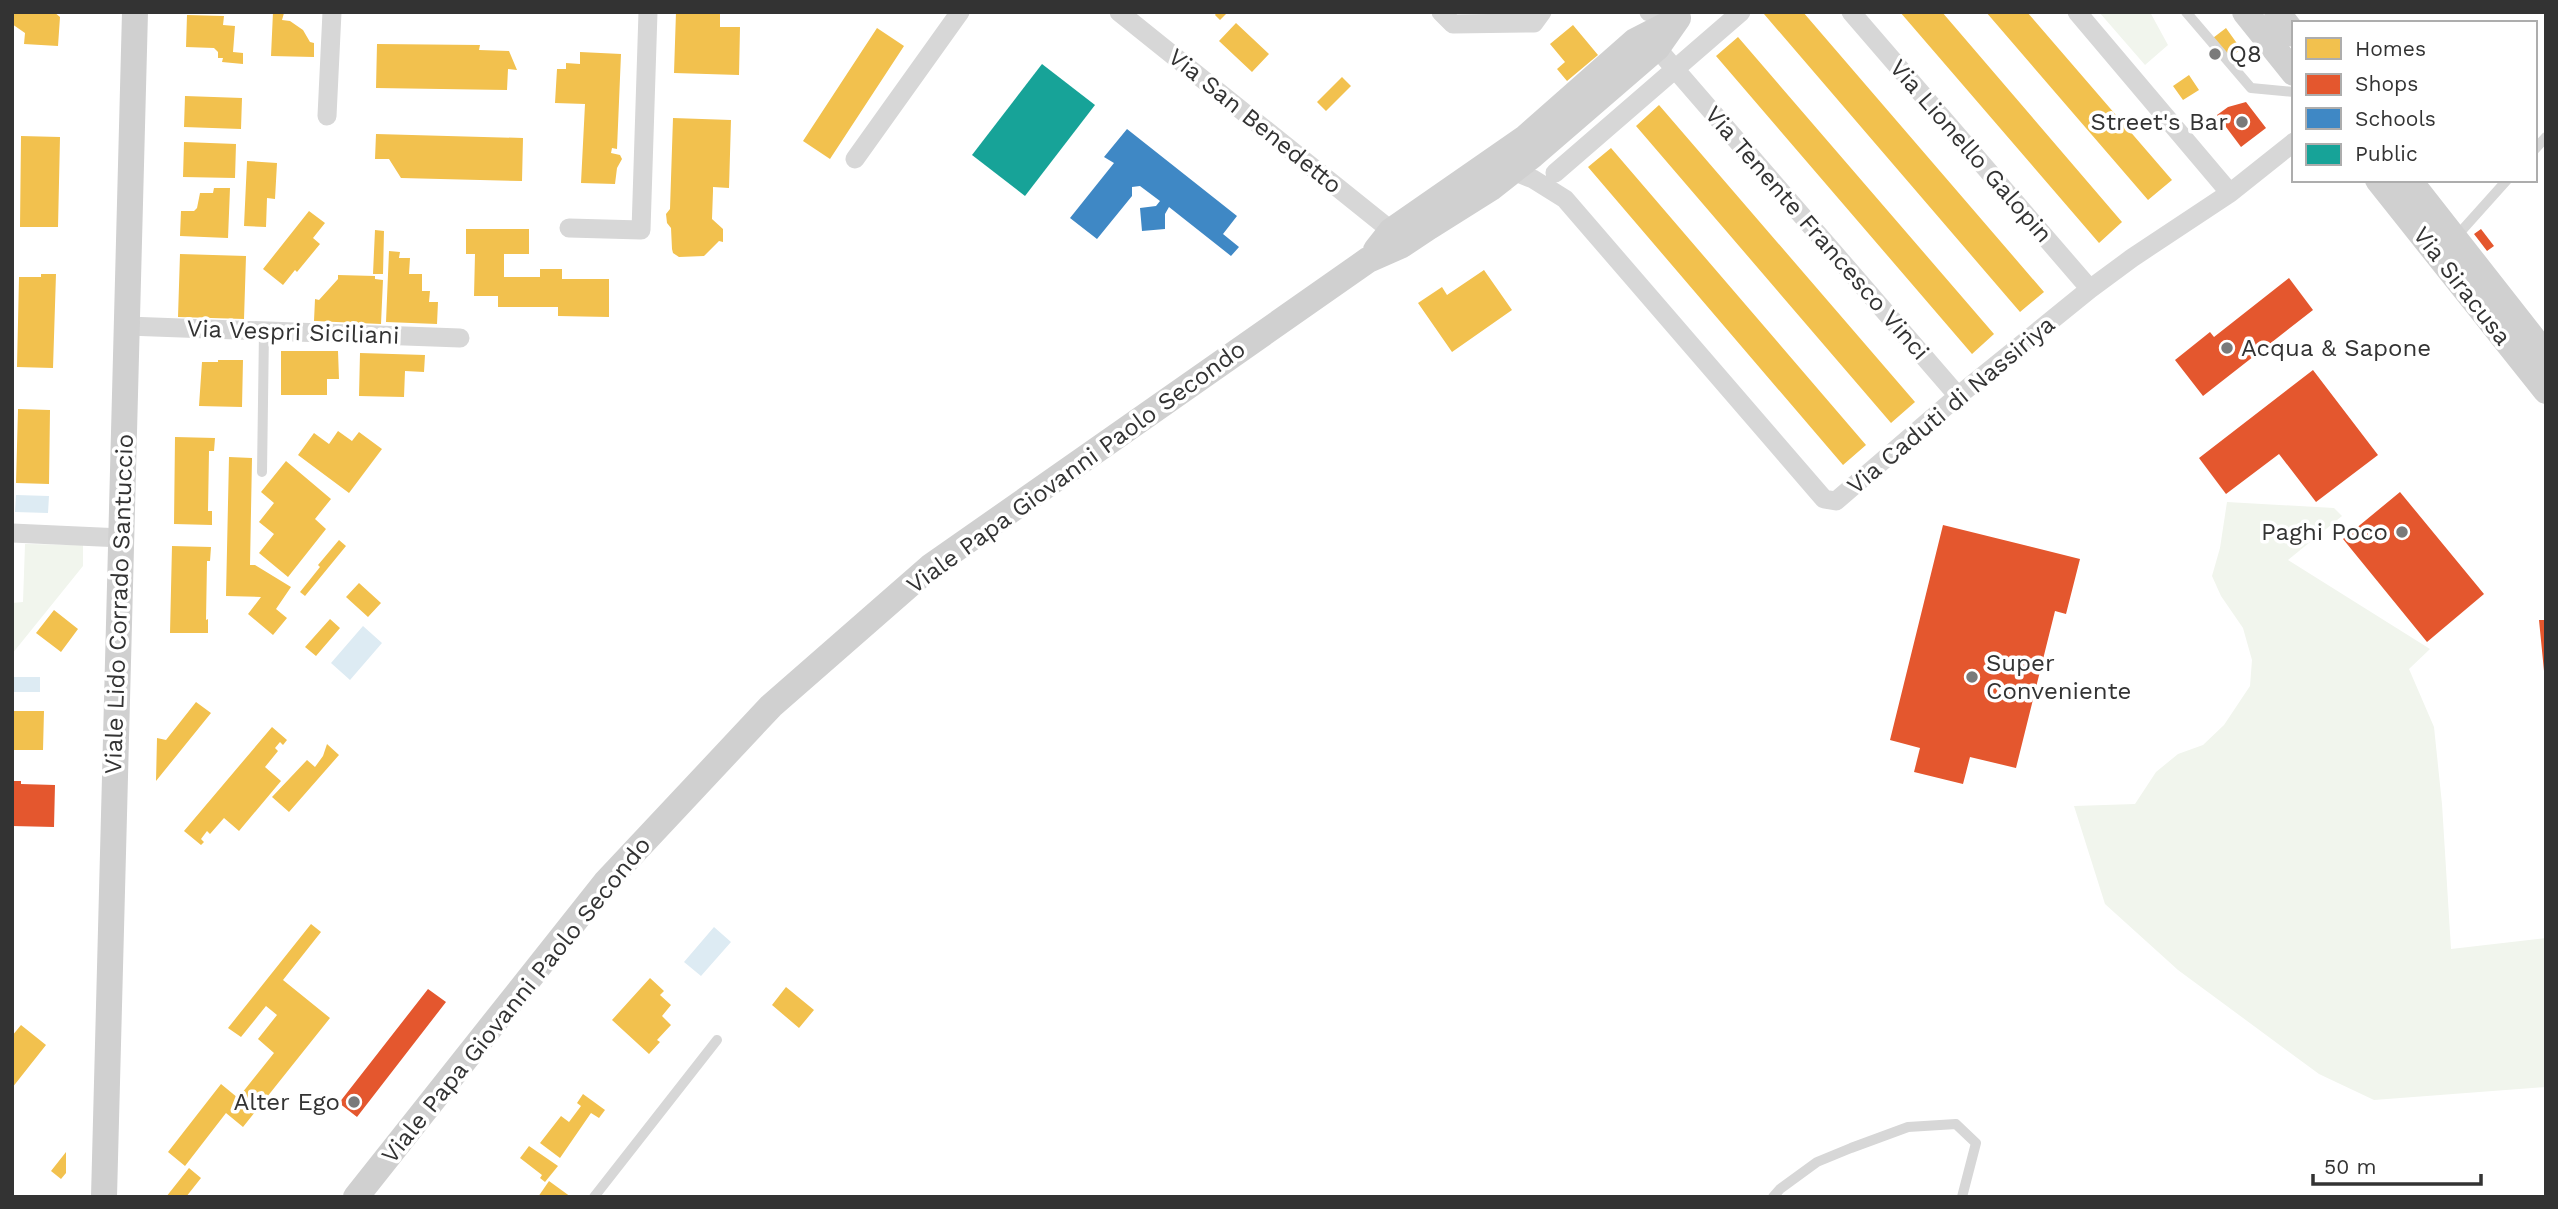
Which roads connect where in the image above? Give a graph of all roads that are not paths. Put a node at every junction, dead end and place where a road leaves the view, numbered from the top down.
1 (135, 12) edge
2 (332, 12) edge
3 (648, 12) edge
4 (960, 12) edge
5 (1119, 12) edge
6 (1441, 12) edge
7 (1542, 12) edge
8 (1741, 12) edge
9 (1852, 12) edge
10 (2077, 12) edge
11 (2186, 12) edge
12 (2245, 12) edge
13 (2277, 12) edge
14 (1682, 15) edge
15 (2292, 31) edge
16 (1651, 32) edge
17 (1604, 70) junction
18 (1676, 70) junction
19 (2292, 71) edge
20 (2292, 92) edge
21 (327, 116) dead end
22 (2292, 144) edge
23 (855, 159) dead end
24 (1536, 161) junction
25 (2380, 182) edge
26 (2411, 182) edge
27 (2505, 182) edge
28 (1447, 191) junction
29 (2230, 193) junction
30 (569, 228) dead end
31 (1396, 238) junction
32 (2455, 239) junction
33 (2090, 289) junction
34 (127, 326) junction
35 (264, 331) junction
36 (460, 338) dead end
37 (2546, 355) edge
38 (2546, 391) edge
39 (1958, 396) junction
40 (262, 472) dead end
41 (12, 533) edge
42 (122, 538) junction
43 (717, 1040) dead end
44 (104, 1197) edge
45 (356, 1197) edge
46 (594, 1197) edge
47 (1773, 1197) edge
48 (1962, 1197) edge

1 - 34 street, Viale Lido Corrado Santuccio
2 - 21 street
3 - 30 street
4 - 23 street
5 - 31 street, Via San Benedetto
6 - 7 street
8 - 18 street
9 - 33 street, Via Lionello Galopin
10 - 29 street
11 - 20 lane
12 - 19 street
13 - 15 street
14 - 16 street
16 - 17 street
16 - 18 street, Via Tenente Francesco Vinci
16 - 24 street
17 - 24 street
17 - 28 street
18 - 24 street
18 - 39 street, Via Tenente Francesco Vinci
22 - 29 street, Via Caduti di Nassiriya
24 - 28 street
24 - 31 street
24 - 39 street, Via Caduti di Nassiriya
25 - 38 street, Via Siracusa
26 - 32 street, Via Siracusa
27 - 32 lane
28 - 31 street
29 - 33 street, Via Caduti di Nassiriya
31 - 45 street, Viale Papa Giovanni Paolo Secondo
32 - 37 street, Via Siracusa
33 - 39 street, Via Caduti di Nassiriya
34 - 35 street, Via Vespri Siciliani
34 - 42 street, Viale Lido Corrado Santuccio
35 - 36 street, Via Vespri Siciliani
35 - 40 lane
41 - 42 street
42 - 44 street, Viale Lido Corrado Santuccio
43 - 46 lane
47 - 48 lane

